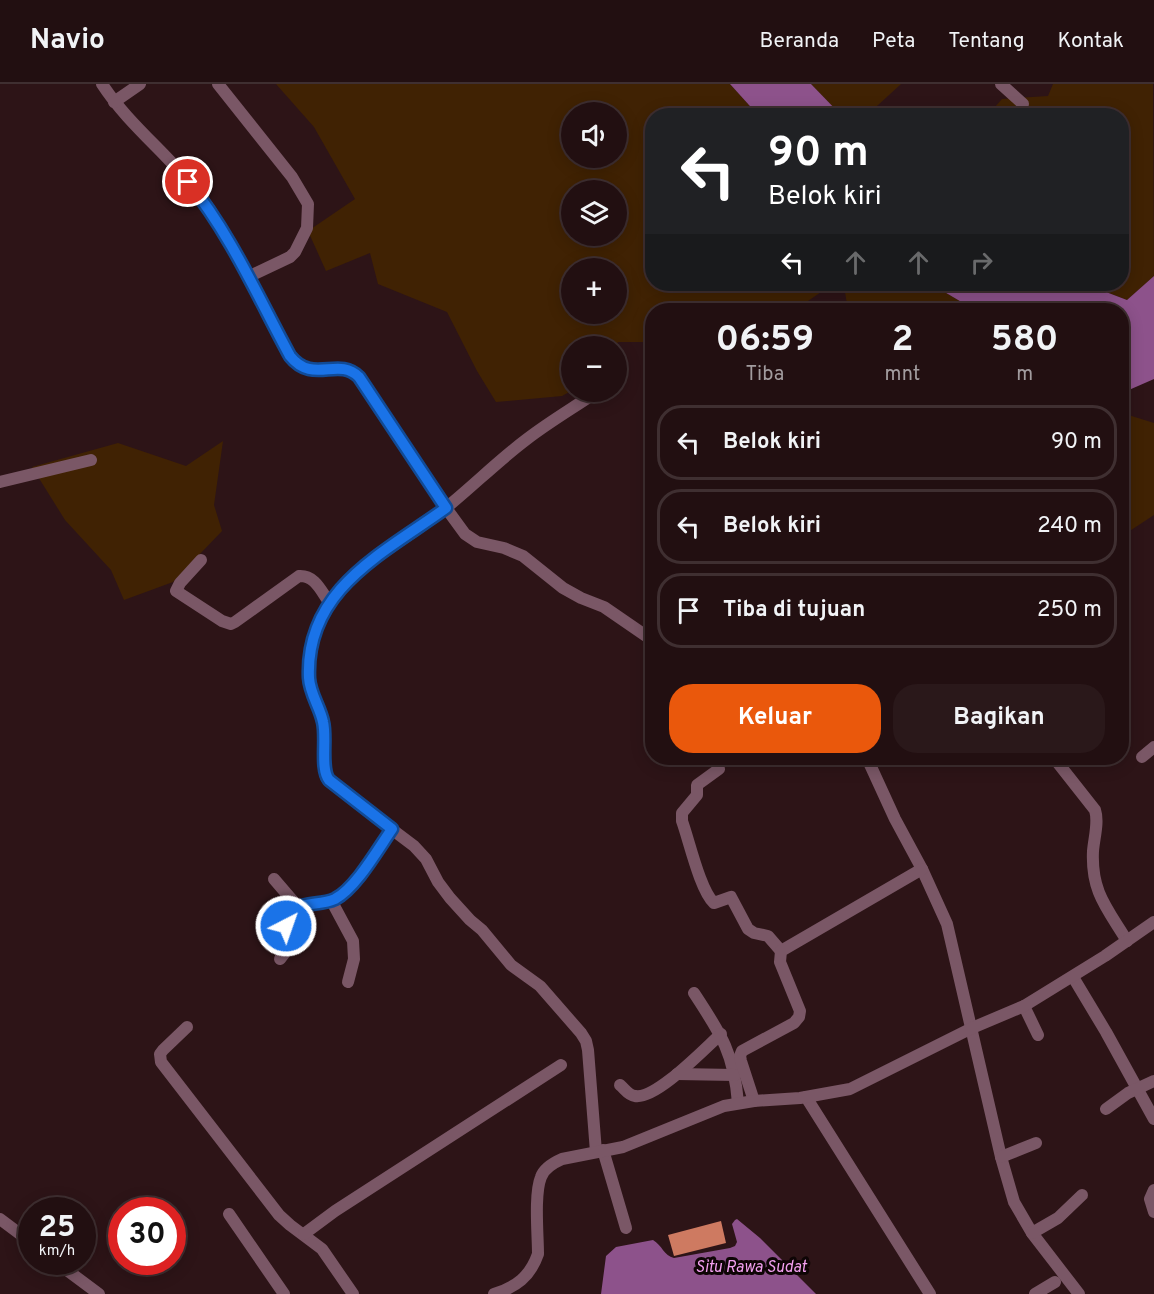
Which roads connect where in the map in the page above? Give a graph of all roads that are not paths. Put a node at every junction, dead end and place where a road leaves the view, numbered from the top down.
1 (102, 84) edge
2 (140, 84) edge
3 (218, 84) edge
4 (1001, 84) edge
5 (114, 102) junction
6 (1023, 104) dead end
7 (248, 277) junction
8 (582, 402) edge
9 (91, 460) dead end
10 (0, 482) edge
11 (446, 508) junction
12 (201, 560) dead end
13 (329, 602) junction
14 (645, 635) edge
15 (1154, 747) edge
16 (1142, 757) dead end
17 (870, 765) edge
18 (1060, 765) edge
19 (719, 769) dead end
20 (392, 829) junction
21 (922, 869) junction
22 (274, 879) dead end
23 (331, 900) junction
24 (298, 907) junction
25 (1154, 922) edge
26 (1127, 941) junction
27 (781, 951) junction
28 (280, 959) dead end
29 (1072, 976) junction
30 (348, 982) dead end
31 (694, 993) dead end
32 (1024, 1006) junction
33 (187, 1027) dead end
34 (972, 1028) junction
35 (721, 1034) junction
36 (1038, 1035) dead end
37 (561, 1065) dead end
38 (677, 1074) junction
39 (735, 1075) junction
40 (1154, 1081) edge
41 (620, 1085) dead end
42 (1136, 1089) junction
43 (806, 1097) junction
44 (754, 1101) junction
45 (738, 1103) junction
46 (1106, 1109) dead end
47 (1154, 1119) edge
48 (1036, 1143) dead end
49 (599, 1151) junction
50 (1001, 1157) junction
51 (1154, 1190) edge
52 (1082, 1195) dead end
53 (1154, 1212) edge
54 (229, 1214) dead end
55 (0, 1219) edge
56 (626, 1228) dead end
57 (18, 1232) edge
58 (1032, 1233) junction
59 (304, 1234) junction
60 (73, 1275) edge
61 (1055, 1282) dead end
62 (498, 1293) edge
63 (99, 1294) edge
64 (284, 1294) edge
65 (353, 1294) edge
66 (930, 1294) edge
67 (1035, 1294) edge
68 (1079, 1294) edge

1 - 5 street
2 - 5 street
3 - 7 street
4 - 6 street
5 - 7 street
7 - 11 street
8 - 11 street
9 - 10 street
11 - 13 street
11 - 14 street
12 - 13 street
13 - 20 street
15 - 16 street
17 - 21 street
18 - 26 street
19 - 27 street
20 - 23 street
20 - 49 street
21 - 27 street
21 - 34 street
22 - 24 street
23 - 24 street
23 - 30 street
24 - 28 street
25 - 26 street
26 - 29 street
27 - 44 street
29 - 32 street
29 - 42 street
31 - 35 street
32 - 34 street
32 - 36 street
33 - 59 street
34 - 43 street
34 - 50 street
35 - 38 street
35 - 39 street
37 - 59 street
38 - 39 street
38 - 41 street
39 - 45 street
40 - 42 street
42 - 46 street
42 - 47 street
43 - 44 street
43 - 66 street
44 - 45 street
45 - 49 street
48 - 50 street
49 - 56 street
49 - 62 street
50 - 58 street
51 - 53 street
52 - 58 street
54 - 64 street
55 - 57 street
58 - 68 street
59 - 65 street
60 - 63 street
61 - 67 street

